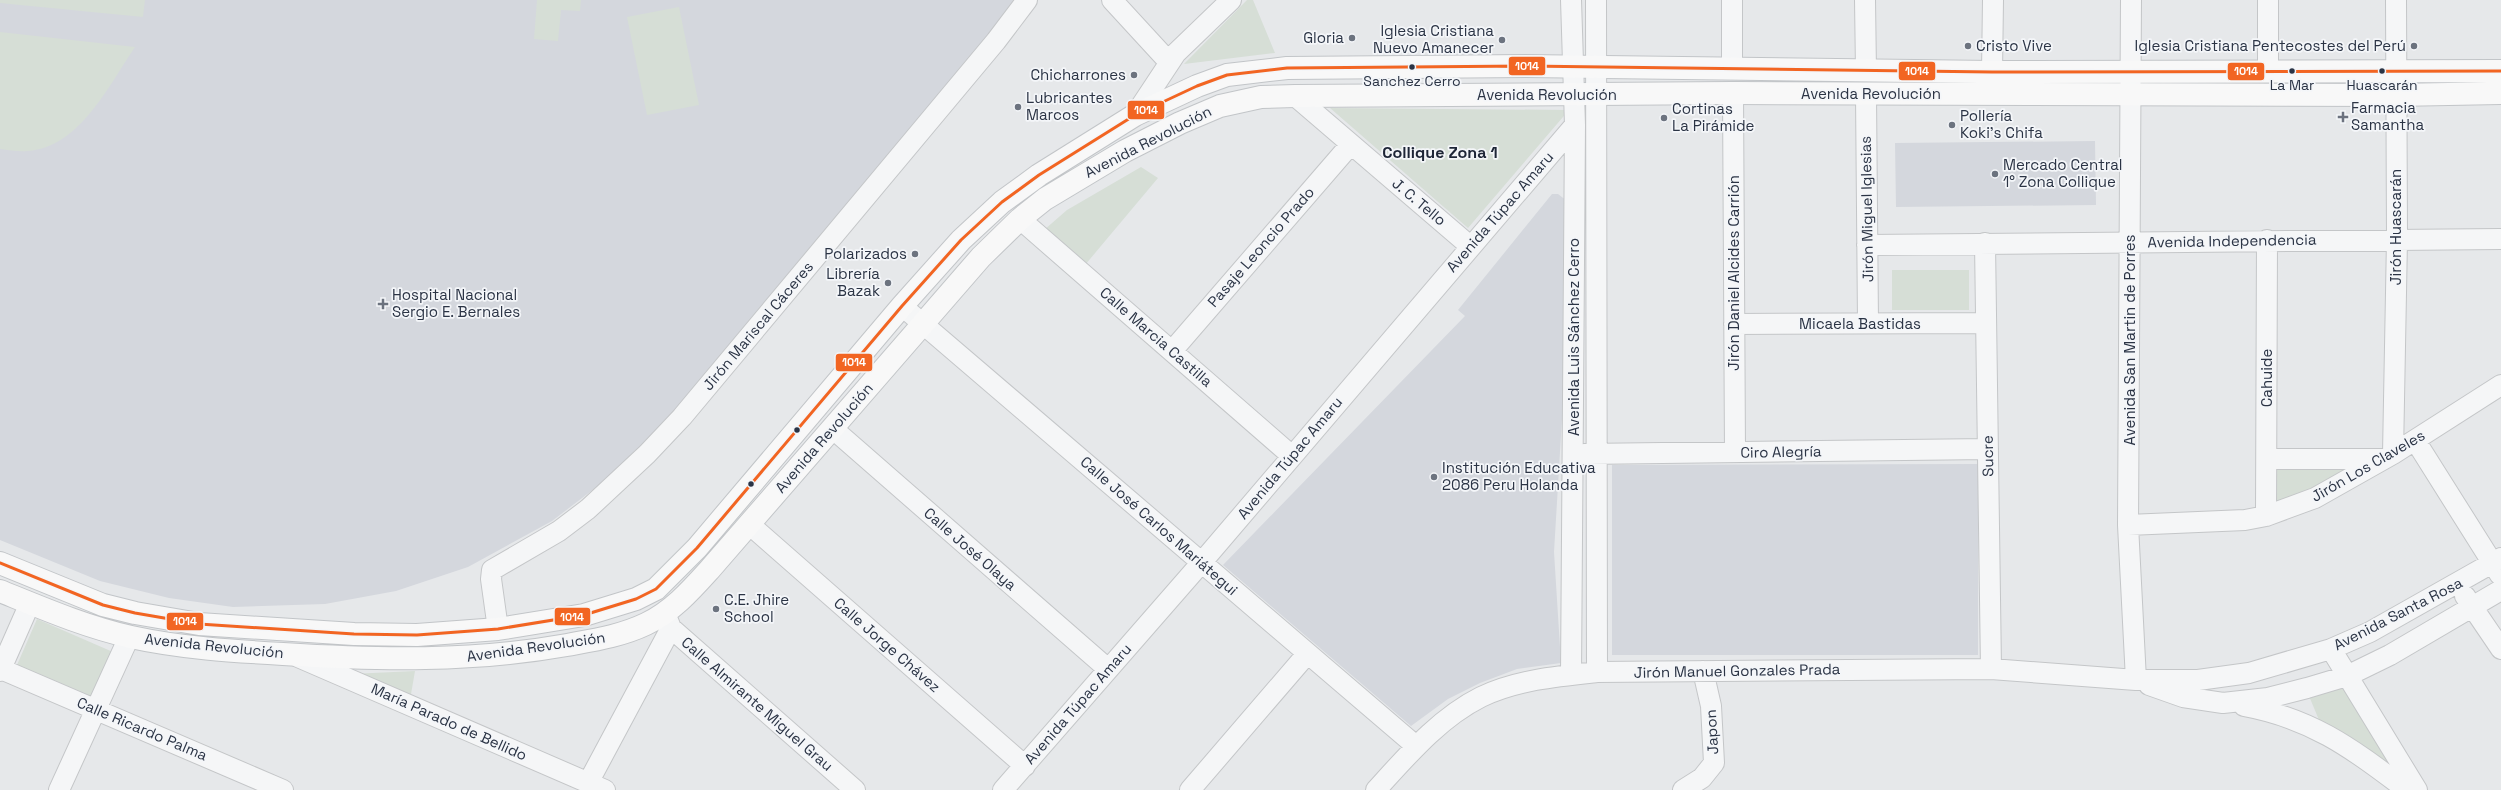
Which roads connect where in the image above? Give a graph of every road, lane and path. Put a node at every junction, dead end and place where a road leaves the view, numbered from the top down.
1 (1027, 0) edge
2 (1112, 0) edge
3 (1230, 0) edge
4 (1571, 0) edge
5 (1596, 0) edge
6 (1732, 0) edge
7 (1865, 0) edge
8 (1993, 0) edge
9 (2131, 0) edge
10 (2268, 0) edge
11 (2396, 0) edge
12 (1169, 62) junction
13 (1574, 67) junction
14 (1597, 67) junction
15 (1732, 68) junction
16 (1866, 71) junction
17 (2132, 71) junction
18 (2268, 71) junction
19 (2501, 71) edge
20 (1992, 72) junction
21 (2396, 72) junction
22 (1733, 93) junction
23 (2501, 93) edge
24 (2131, 94) junction
25 (1574, 95) junction
26 (1598, 95) junction
27 (1866, 95) junction
28 (2396, 95) junction
29 (1295, 96) junction
30 (1135, 115) junction
31 (1575, 125) junction
32 (1351, 144) junction
33 (1020, 218) junction
34 (2397, 239) junction
35 (2501, 239) edge
36 (2267, 240) junction
37 (2130, 242) junction
38 (1985, 244) junction
39 (1867, 245) junction
40 (1470, 246) junction
41 (902, 306) junction
42 (1986, 323) junction
43 (923, 324) junction
44 (1734, 324) junction
45 (1868, 324) junction
46 (1172, 351) junction
47 (2501, 385) edge
48 (832, 428) junction
49 (2415, 440) junction
50 (1988, 449) junction
51 (1735, 452) junction
52 (1598, 453) junction
53 (1573, 454) junction
54 (1292, 456) junction
55 (2388, 456) junction
56 (2266, 459) junction
57 (2266, 516) junction
58 (749, 524) junction
59 (2128, 525) junction
60 (1202, 562) junction
61 (0, 563) edge
62 (2498, 566) edge
63 (2457, 585) junction
64 (2501, 590) edge
65 (0, 591) edge
66 (30, 603) junction
67 (2473, 607) junction
68 (668, 621) junction
69 (498, 629) junction
70 (129, 636) junction
71 (2331, 649) junction
72 (2501, 649) edge
73 (1307, 654) junction
74 (294, 655) junction
75 (2287, 663) junction
76 (1108, 669) junction
77 (1992, 669) junction
78 (1, 670) edge
79 (1703, 671) junction
80 (1597, 672) junction
81 (1571, 675) junction
82 (2347, 676) junction
83 (2136, 680) junction
84 (2297, 690) junction
85 (2223, 703) junction
86 (96, 709) junction
87 (2310, 724) junction
88 (1416, 746) junction
89 (1025, 766) junction
90 (596, 786) edge
91 (1688, 788) edge
92 (59, 790) edge
93 (283, 790) edge
94 (855, 790) edge
95 (1003, 790) edge
96 (1190, 790) edge
97 (1376, 790) edge
98 (2407, 790) edge
99 (2417, 790) edge

1 - 69 street, Jirón Mariscal Cáceres
2 - 12 street
3 - 12 street
4 - 13 street, Avenida Luis Sánchez Cerro
5 - 14 street, Avenida Luis Sánchez Cerro
6 - 15 street
7 - 16 street
8 - 20 street
9 - 17 street, Avenida San Martin de Porres
10 - 18 street
11 - 21 street, Jirón Huascarán
12 - 30 street
13 - 14 main road, Avenida Revolución
13 - 25 street, Avenida Luis Sánchez Cerro
13 - 30 main road, Avenida Revolución
14 - 15 main road, Avenida Revolución
14 - 26 street, Avenida Luis Sánchez Cerro
15 - 16 main road, Avenida Revolución
16 - 20 main road, Avenida Revolución
17 - 18 main road, Avenida Revolución
17 - 20 main road, Avenida Revolución
17 - 24 street, Avenida San Martin de Porres
18 - 21 main road, Avenida Revolución
19 - 21 main road, Avenida Revolución
21 - 28 street, Jirón Huascarán
22 - 26 main road, Avenida Revolución
22 - 27 main road, Avenida Revolución
22 - 44 street, Jirón Daniel Alcides Carrión
23 - 28 main road, Avenida Revolución
24 - 27 main road, Avenida Revolución
24 - 28 main road, Avenida Revolución
24 - 37 street, Avenida San Martin de Porres
25 - 26 main road, Avenida Revolución
25 - 29 main road, Avenida Revolución
25 - 31 street, Avenida Luis Sánchez Cerro
26 - 52 street, Avenida Luis Sánchez Cerro
27 - 39 street, Jirón Miguel Iglesias
28 - 34 street, Jirón Huascarán
29 - 32 street, J. C. Tello
29 - 33 main road, Avenida Revolución
30 - 41 main road, Avenida Revolución
31 - 40 street, Avenida Túpac Amaru
31 - 53 street, Avenida Luis Sánchez Cerro
32 - 40 street, J. C. Tello
32 - 46 street, Pasaje Leoncio Prado
33 - 43 main road, Avenida Revolución
33 - 46 street, Calle Marcia Castilla
34 - 35 street, Avenida Independencia
34 - 36 street, Avenida Independencia
34 - 55 street, Jirón Huascarán
36 - 37 street, Avenida Independencia
36 - 56 street, Cahuide
37 - 38 street, Avenida Independencia
37 - 59 street, Avenida San Martin de Porres
38 - 39 street, Avenida Independencia
38 - 42 street, Sucre
39 - 45 street, Jirón Miguel Iglesias
40 - 54 street, Avenida Túpac Amaru
41 - 43 street, Calle José Carlos Mariátegui
41 - 69 main road, Avenida Revolución
42 - 45 street, Micaela Bastidas
42 - 50 street, Sucre
43 - 48 main road, Avenida Revolución
43 - 60 street, Calle José Carlos Mariátegui
44 - 45 street, Micaela Bastidas
44 - 51 street, Jirón Daniel Alcides Carrión
46 - 54 street, Calle Marcia Castilla
47 - 49 street, Jirón Los Claveles
48 - 58 main road, Avenida Revolución
48 - 76 street, Calle José Olaya
49 - 55 street, Jirón Los Claveles
49 - 62 street
50 - 51 street, Ciro Alegría
50 - 77 street, Sucre
51 - 52 street, Ciro Alegría
52 - 53 street, Ciro Alegría
52 - 80 street, Avenida Luis Sánchez Cerro
53 - 81 street, Avenida Luis Sánchez Cerro
54 - 60 street, Avenida Túpac Amaru
55 - 56 street
55 - 57 street, Jirón Los Claveles
56 - 57 street, Cahuide
57 - 59 street, Jirón Los Claveles
58 - 68 main road, Avenida Revolución
58 - 89 street, Calle Jorge Chávez
59 - 83 street, Avenida San Martin de Porres
60 - 73 street, Calle José Carlos Mariátegui
60 - 76 street, Avenida Túpac Amaru
61 - 69 main road, Avenida Revolución
62 - 63 street, Avenida Santa Rosa
63 - 67 street
63 - 71 street, Avenida Santa Rosa
64 - 67 street, Avenida Santa Rosa
65 - 66 main road, Avenida Revolución
66 - 70 main road, Avenida Revolución
66 - 78 street
67 - 72 street
67 - 82 street, Avenida Santa Rosa
68 - 74 main road, Avenida Revolución
68 - 90 street
68 - 94 street, Calle Almirante Miguel Grau
70 - 74 main road, Avenida Revolución
70 - 86 street
71 - 75 street, Avenida Santa Rosa
71 - 82 street
73 - 88 street, Calle José Carlos Mariátegui
73 - 96 street
74 - 90 street, María Parado de Bellido
75 - 83 street, Avenida Santa Rosa
75 - 84 street
76 - 89 street, Avenida Túpac Amaru
77 - 79 street, Jirón Manuel Gonzales Prada
77 - 83 street, Jirón Manuel Gonzales Prada
78 - 86 street, Calle Ricardo Palma
79 - 80 street, Jirón Manuel Gonzales Prada
79 - 91 street, Japon
80 - 81 street, Jirón Manuel Gonzales Prada
81 - 88 street, Jirón Manuel Gonzales Prada
82 - 84 street, Avenida Santa Rosa
82 - 99 street
83 - 85 street, Avenida Santa Rosa
84 - 85 street, Avenida Santa Rosa
84 - 87 street
85 - 87 street
86 - 92 street
86 - 93 street, Calle Ricardo Palma
87 - 98 street
88 - 97 street, Jirón Manuel Gonzales Prada
89 - 95 street, Avenida Túpac Amaru

